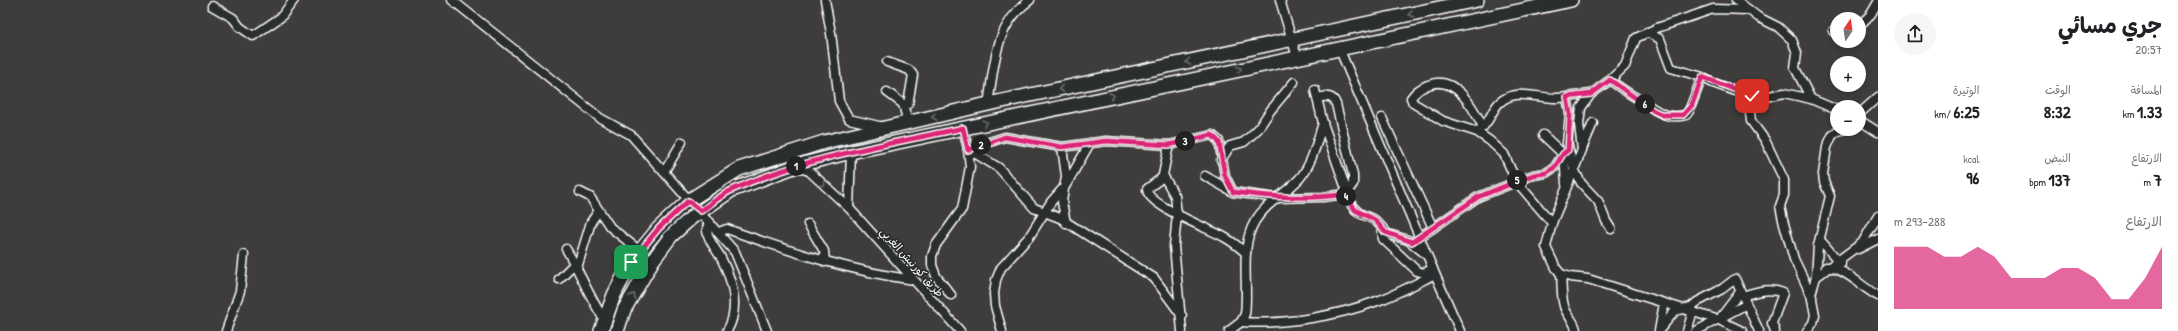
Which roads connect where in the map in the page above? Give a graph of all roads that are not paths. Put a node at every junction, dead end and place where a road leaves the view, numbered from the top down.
1 (294, 0) edge
2 (452, 0) edge
3 (825, 0) edge
4 (1030, 0) edge
5 (1280, 0) edge
6 (1477, 0) edge
7 (1571, 0) edge
8 (1736, 0) edge
9 (1878, 2) edge
10 (212, 6) dead end
11 (1749, 10) junction
12 (1875, 15) edge
13 (1866, 21) edge
14 (1647, 32) junction
15 (1292, 40) junction
16 (1340, 48) junction
17 (1296, 57) junction
18 (887, 62) dead end
19 (1702, 77) junction
20 (1610, 80) junction
21 (1294, 82) dead end
22 (888, 92) dead end
23 (1591, 94) junction
24 (1748, 95) junction
25 (1567, 97) junction
26 (1878, 97) edge
27 (1810, 99) junction
28 (903, 104) junction
29 (988, 104) junction
30 (1830, 107) edge
31 (1866, 108) edge
32 (1382, 118) dead end
33 (908, 123) junction
34 (1323, 123) junction
35 (1592, 123) dead end
36 (1866, 124) edge
37 (1869, 126) joint
38 (890, 128) junction
39 (963, 128) junction
40 (1480, 129) junction
41 (1878, 132) edge
42 (1543, 135) dead end
43 (1832, 136) edge
44 (682, 142) dead end
45 (1090, 143) junction
46 (1169, 145) junction
47 (1062, 147) junction
48 (968, 150) junction
49 (1582, 150) junction
50 (851, 152) junction
51 (1566, 152) junction
52 (1221, 160) junction
53 (795, 166) junction
54 (1574, 169) junction
55 (664, 172) junction
56 (1205, 176) dead end
57 (1163, 177) junction
58 (1516, 181) junction
59 (1066, 185) junction
60 (1566, 187) junction
61 (580, 192) dead end
62 (1233, 192) junction
63 (1346, 194) junction
64 (1277, 198) junction
65 (688, 201) junction
66 (848, 208) junction
67 (701, 211) junction
68 (598, 212) junction
69 (1044, 213) junction
70 (1177, 214) junction
71 (1878, 216) edge
72 (710, 222) junction
73 (1066, 223) junction
74 (1552, 223) junction
75 (808, 224) dead end
76 (1433, 228) junction
77 (1611, 229) dead end
78 (1382, 230) junction
79 (719, 232) junction
80 (1878, 239) edge
81 (1415, 240) junction
82 (1821, 241) junction
83 (566, 249) dead end
84 (640, 251) junction
85 (1246, 253) junction
86 (1850, 253) junction
87 (244, 255) dead end
88 (825, 262) junction
89 (1839, 262) junction
90 (576, 265) junction
91 (1817, 266) junction
92 (1830, 268) junction
93 (1434, 271) junction
94 (1561, 274) junction
95 (1816, 277) junction
96 (559, 279) dead end
97 (914, 280) junction
98 (1855, 280) junction
99 (1741, 294) junction
100 (951, 295) dead end
101 (1878, 296) edge
102 (1812, 298) junction
103 (1664, 303) junction
104 (1745, 305) junction
105 (1684, 308) junction
106 (1693, 311) junction
107 (1182, 316) junction
108 (1719, 320) junction
109 (1241, 322) junction
110 (602, 325) edge
111 (226, 331) edge
112 (617, 331) edge
113 (728, 331) edge
114 (767, 331) edge
115 (960, 331) edge
116 (1002, 331) edge
117 (1182, 331) edge
118 (1229, 331) edge
119 (1460, 331) edge
120 (1576, 331) edge
121 (1659, 331) edge
122 (1687, 331) edge
123 (1696, 331) edge
124 (1742, 331) edge
125 (1759, 331) edge
126 (1775, 331) edge
127 (1807, 331) edge

1 - 10 street
2 - 55 street
3 - 38 street
4 - 29 street
5 - 15 street
6 -> 15 main road
7 - 16 main road
8 - 11 street
9 - 12 street
11 - 14 street
11 - 27 street
12 - 13 street
14 - 19 street
14 - 20 street
15 - 17 street
15 -> 29 main road
16 - 17 main road
16 - 81 street
39 -> 17 main road
18 - 28 street
19 - 20 street
19 - 24 street
20 - 23 street
21 - 52 street
22 - 28 street
23 - 25 street
23 - 49 street
24 - 27 street
24 - 102 street
25 - 40 street
25 - 51 street
26 - 31 street
27 - 30 street
28 - 33 street
29 -> 33 main road
32 - 76 street
33 - 38 main road
34 - 63 street
34 - 63 street
34 - 64 street
35 - 49 street
36 - 37 street
37 - 41 street
38 - 65 main road
39 - 48 street
39 - 50 main road
40 - 40 street
40 - 58 street
42 - 51 street
43 - 82 street
44 - 55 street
45 - 46 street
45 - 47 street
45 - 59 street
46 - 52 street
46 - 57 street
47 - 48 street
47 - 59 street
48 - 69 street
48 - 100 street
49 - 54 street
50 - 53 main road
50 - 66 street
51 - 54 street
51 - 58 street
51 - 60 street
52 - 62 street
53 -> 66 street, طريق كورنيش الغربي
53 - 67 main road
54 - 60 street
54 - 77 street
55 - 65 street
56 - 62 street
57 - 70 street
57 - 70 street
58 - 74 street
58 - 76 street
59 - 69 street
59 - 73 street
60 - 74 street
61 - 68 street
62 - 64 street
63 - 64 street
63 - 78 street
64 - 85 street
65 - 67 street
65 - 84 main road
66 - 97 street, طريق كورنيش الغربي
67 - 72 street
112 -> 67 main road
68 - 84 street
68 - 90 street
69 - 73 street
69 - 116 street
70 - 85 street
70 - 107 street
71 - 86 street
72 - 79 street
72 - 113 street
73 - 107 street
74 - 94 street
75 - 88 street
76 - 81 street
78 - 81 street
78 - 93 street
79 - 88 street
79 - 114 street
80 - 86 street
81 - 93 street
82 - 89 street
82 - 91 street
83 - 90 street
84 - 110 main road
85 - 109 street
86 - 89 street
87 - 111 street
88 - 97 street
89 - 92 street
89 - 98 street
90 - 96 street
90 - 110 street
91 - 92 street
91 - 95 street
92 - 95 street
92 - 98 street
93 - 109 street
93 - 119 street
94 - 103 street
94 - 120 street
95 - 102 street
97 - 115 street, طريق كورنيش الغربي
98 - 101 street
99 - 104 street
99 - 105 street
99 - 108 street
99 - 126 street
102 - 127 street
103 - 105 street
103 - 121 street
104 - 108 street
104 - 125 street
105 - 106 street
105 - 121 street
106 - 108 street
106 - 122 street
107 - 117 street
108 - 123 street
108 - 124 street
109 - 118 street

